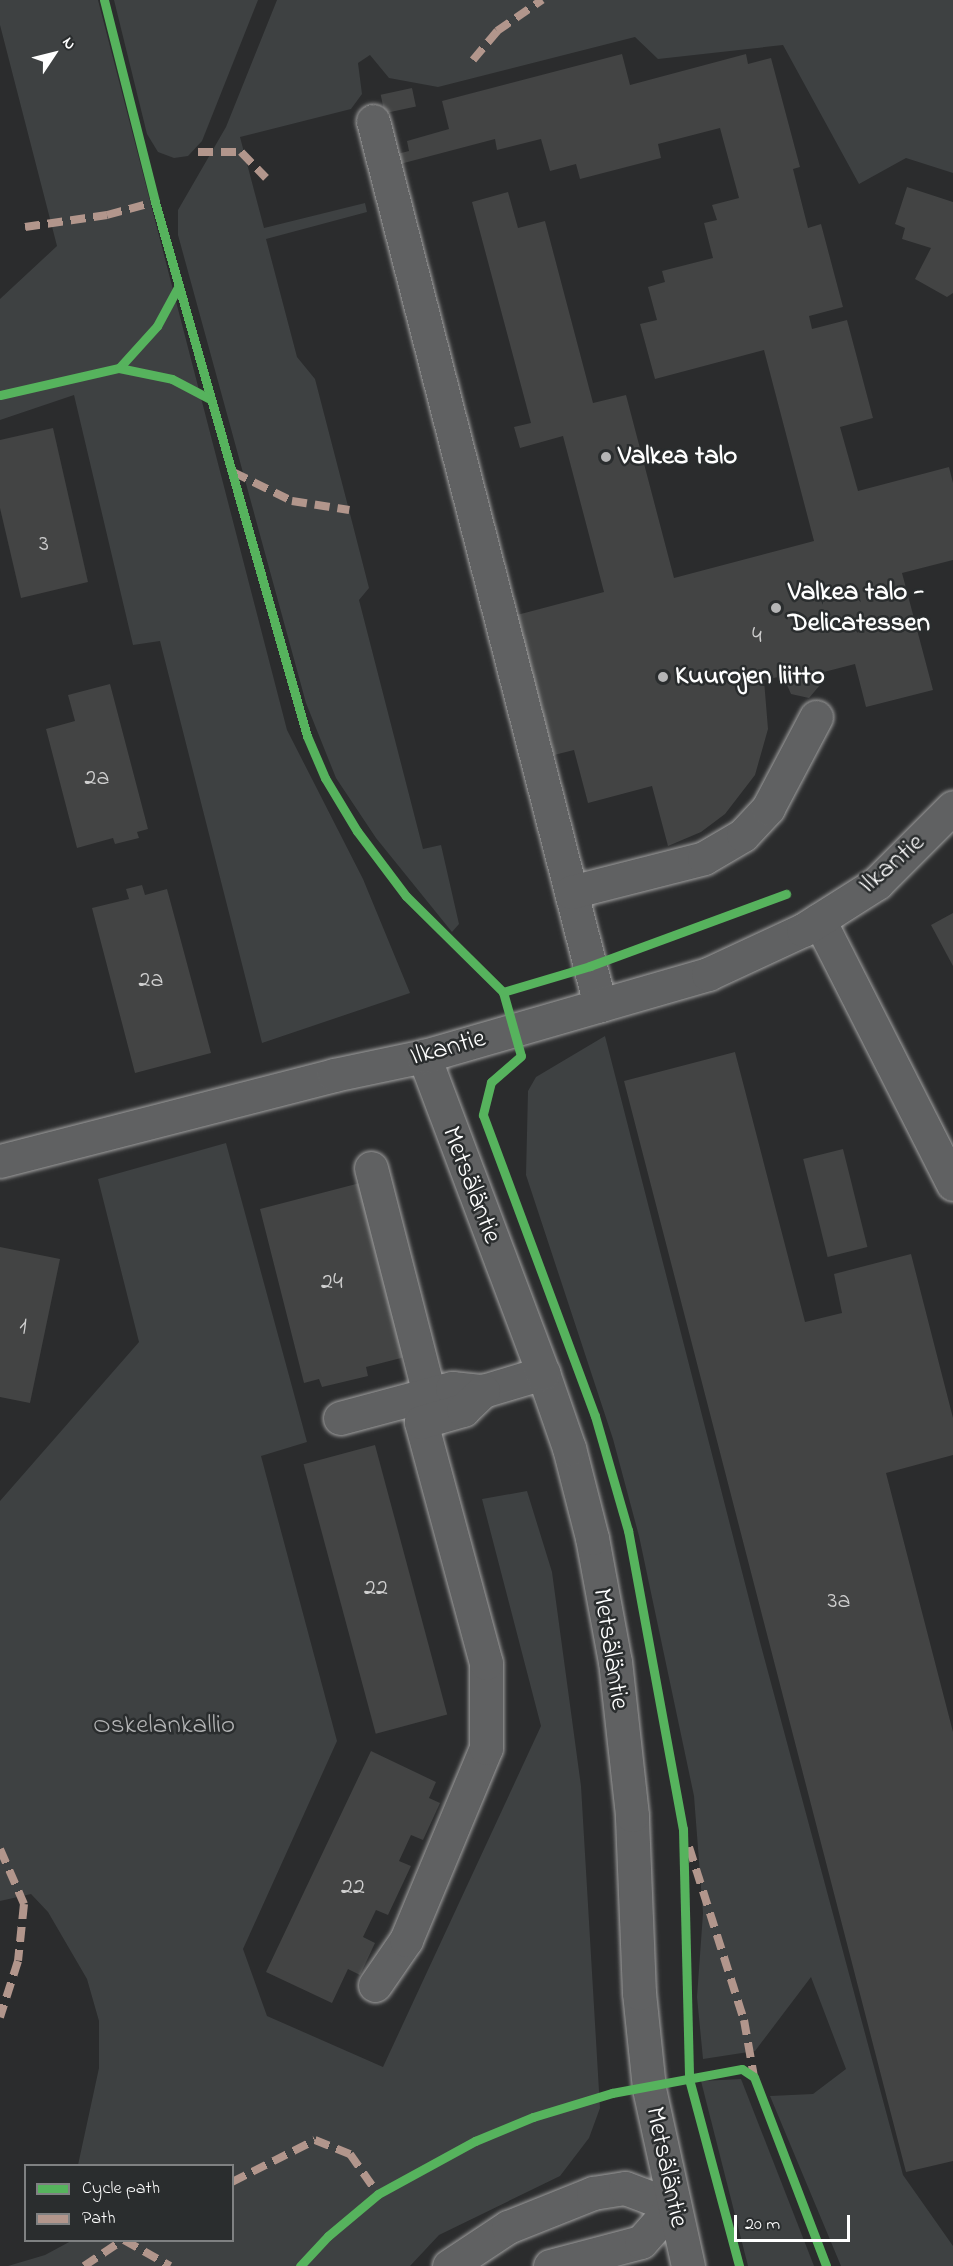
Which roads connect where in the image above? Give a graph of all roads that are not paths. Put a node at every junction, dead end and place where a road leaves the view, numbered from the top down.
1 (373, 121) dead end
2 (816, 717) dead end
3 (953, 807) edge
4 (571, 892) junction
5 (819, 920) junction
6 (600, 1005) junction
7 (424, 1056) junction
8 (0, 1161) edge
9 (370, 1168) dead end
10 (953, 1184) edge
11 (543, 1373) junction
12 (483, 1391) junction
13 (429, 1394) junction
14 (340, 1418) dead end
15 (375, 1985) dead end
16 (673, 2205) junction
17 (449, 2266) edge
18 (550, 2266) edge
19 (688, 2266) edge

1 - 4 main road
2 - 4 main road
3 - 5 main road, Ilkantie
4 - 6 main road
5 - 6 main road, Ilkantie
5 - 10 main road
6 - 7 main road, Ilkantie
7 - 8 main road, Ilkantie
7 - 11 main road, Metsäläntie
9 - 13 main road
11 - 12 main road
11 - 16 main road, Metsäläntie
12 - 13 main road
12 - 15 main road
13 - 14 main road
16 - 17 main road
16 - 18 main road
16 - 19 main road, Metsäläntie

